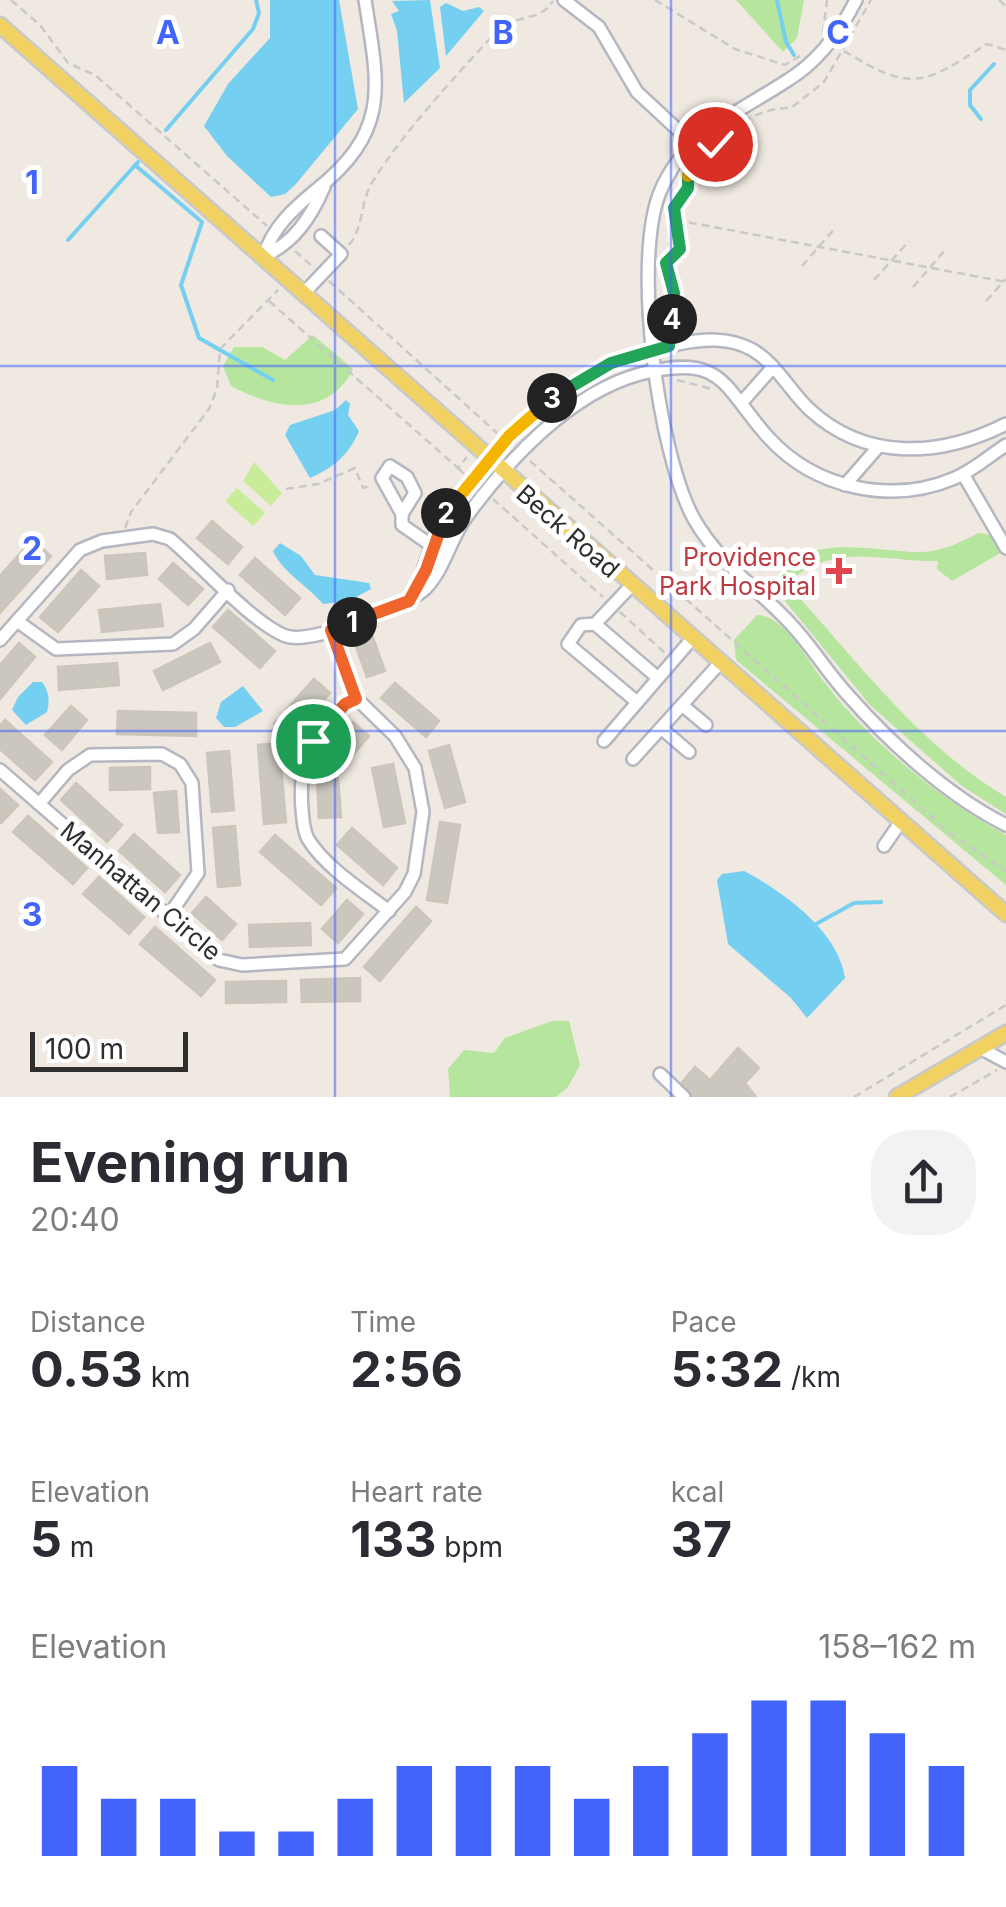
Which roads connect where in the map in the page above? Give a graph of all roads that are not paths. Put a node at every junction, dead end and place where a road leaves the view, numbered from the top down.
1 (365, 0) edge
2 (856, 0) edge
3 (558, 1) edge
4 (0, 25) edge
5 (692, 143) junction
6 (325, 183) junction
7 (322, 236) dead end
8 (264, 256) junction
9 (304, 293) junction
10 (654, 348) junction
11 (774, 367) junction
12 (664, 370) junction
13 (743, 401) junction
14 (1006, 424) edge
15 (1006, 445) edge
16 (879, 446) junction
17 (489, 462) junction
18 (504, 474) junction
19 (962, 474) junction
20 (845, 485) junction
21 (446, 512) junction
22 (402, 514) junction
23 (462, 524) junction
24 (432, 546) junction
25 (1006, 548) edge
26 (446, 554) junction
27 (630, 586) junction
28 (228, 590) junction
29 (409, 601) junction
30 (17, 621) junction
31 (596, 624) junction
32 (331, 630) junction
33 (0, 640) edge
34 (691, 640) junction
35 (719, 664) junction
36 (658, 678) junction
37 (356, 699) junction
38 (637, 702) junction
39 (682, 705) junction
40 (706, 725) dead end
41 (662, 728) junction
42 (604, 741) dead end
43 (689, 752) dead end
44 (633, 759) dead end
45 (0, 770) edge
46 (39, 804) junction
47 (900, 824) junction
48 (1006, 825) edge
49 (884, 846) dead end
50 (390, 911) junction
51 (1006, 914) edge
52 (168, 917) junction
53 (1006, 1033) edge
54 (980, 1048) junction
55 (1004, 1064) edge
56 (660, 1074) dead end
57 (684, 1097) edge
58 (897, 1097) edge

1 - 6 street
2 - 5 street
3 - 5 street
4 - 8 main road, Beck Road
5 - 10 street
6 - 8 street
6 - 8 street
7 - 9 street
8 - 9 main road, Beck Road
9 - 17 main road, Beck Road
10 - 11 street
10 - 12 street
10 - 17 street
11 - 13 street
11 - 16 street
12 - 13 street
12 - 18 street
12 - 48 street
13 - 20 street
14 - 16 street
15 - 19 street
16 - 20 street
17 - 18 main road, Beck Road
17 - 21 street
18 - 23 street
18 - 27 main road, Beck Road
19 - 20 street
19 - 25 street
21 - 23 street
21 - 24 street
22 - 22 street
22 - 24 street
23 - 26 street
24 - 26 street
24 - 29 street
26 - 29 street
27 - 31 street
27 - 34 main road, Beck Road
28 - 30 street
28 - 30 street
28 - 32 street
29 - 32 street
30 - 33 street
31 - 36 street
31 - 38 street
32 - 37 street, Manhattan Circle
34 - 35 main road, Beck Road
34 - 36 street
35 - 39 street
35 - 47 main road, Beck Road
36 - 38 street
37 - 50 street, Manhattan Circle
37 - 50 street
38 - 42 street
39 - 40 street
39 - 41 street
41 - 43 street
41 - 44 street
45 - 46 street, Manhattan Circle
46 - 52 street, Manhattan Circle
46 - 52 street
47 - 49 street
47 - 51 main road, Beck Road
50 - 52 street, Manhattan Circle
53 - 54 main road
54 - 55 street
54 - 58 main road
56 - 57 street

